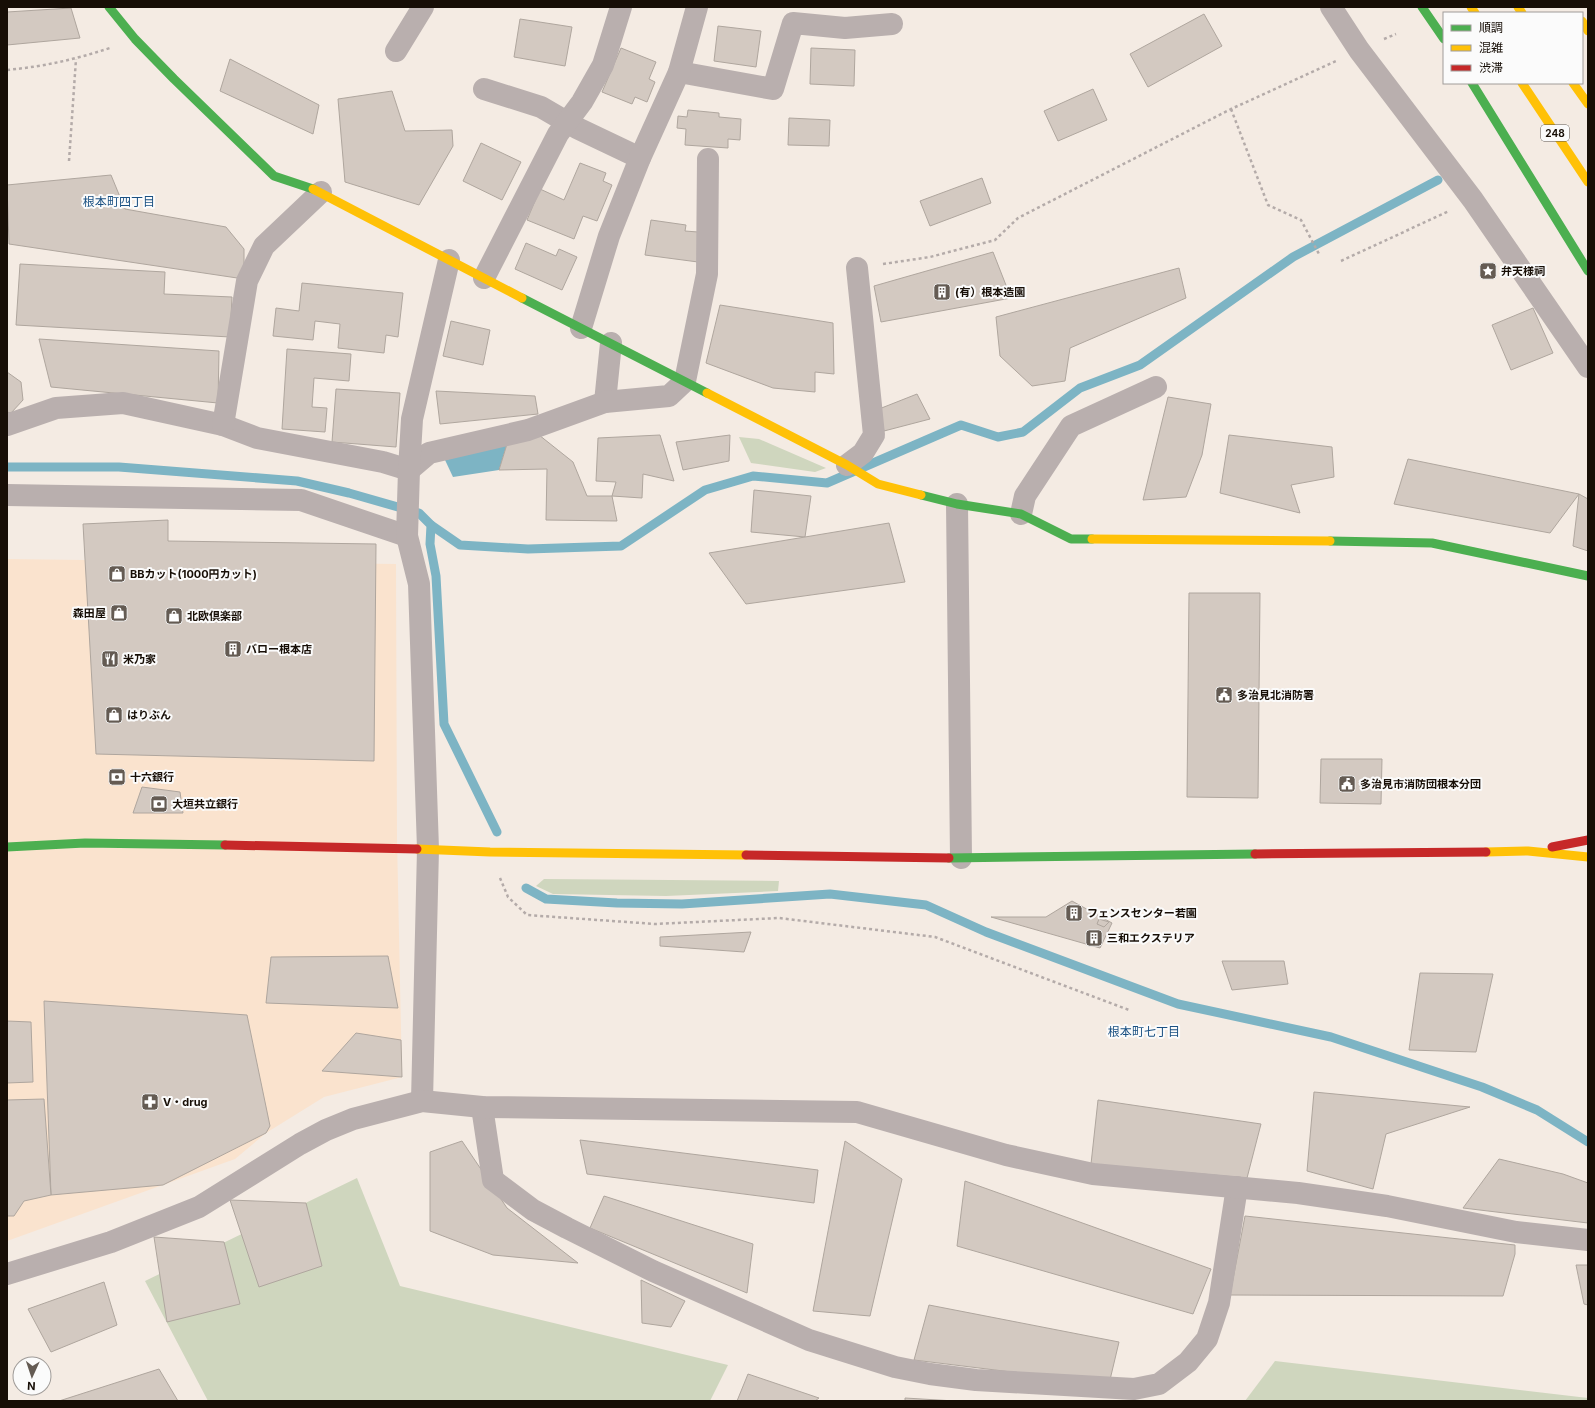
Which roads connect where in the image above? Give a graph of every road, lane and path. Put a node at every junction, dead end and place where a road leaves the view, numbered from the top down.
1 (108, 7) edge
2 (423, 7) edge
3 (621, 7) edge
4 (697, 7) edge
5 (1331, 7) edge
6 (1422, 7) edge
7 (892, 24) dead end
8 (1443, 38) edge
9 (135, 39) junction
10 (1360, 50) junction
11 (396, 51) dead end
12 (76, 59) junction
13 (7, 70) edge
14 (679, 72) junction
15 (1473, 84) edge
16 (1523, 84) edge
17 (1574, 84) edge
18 (484, 89) dead end
19 (1588, 104) edge
20 (1232, 110) junction
21 (567, 122) junction
22 (640, 158) junction
23 (708, 159) dead end
24 (69, 161) dead end
25 (1588, 182) edge
26 (321, 192) junction
27 (1473, 200) junction
28 (1319, 254) dead end
29 (449, 260) junction
30 (1341, 261) dead end
31 (857, 268) joint
32 (1588, 271) edge
33 (484, 278) junction
34 (581, 328) junction
35 (611, 343) junction
36 (1588, 367) edge
37 (684, 381) junction
38 (1156, 387) dead end
39 (605, 402) junction
40 (7, 425) edge
41 (224, 425) junction
42 (849, 466) junction
43 (409, 470) junction
44 (7, 495) edge
45 (957, 504) junction
46 (1021, 514) junction
47 (407, 536) junction
48 (1588, 576) edge
49 (1588, 840) edge
50 (7, 847) edge
51 (428, 849) junction
52 (490, 852) junction
53 (1528, 852) junction
54 (1588, 857) edge
55 (962, 858) junction
56 (1129, 1010) dead end
57 (422, 1101) junction
58 (482, 1107) junction
59 (1237, 1187) junction
60 (1588, 1240) edge
61 (7, 1274) edge

1 - 9 main road
2 - 11 street
3 - 21 street
4 - 14 street
5 - 10 street
6 - 8 main road
7 - 14 street
9 - 12 path
9 - 26 main road
10 - 20 path
10 - 27 street
12 - 13 path
12 - 24 path
14 - 22 street
15 - 32 main road
16 - 25 main road, 248
17 - 19 main road
18 - 21 street
20 - 28 path
20 - 31 path
21 - 22 street
21 - 33 street
22 - 34 street
23 - 37 street
26 - 29 main road
26 - 41 street
27 - 30 path
27 - 36 street
29 - 33 main road
29 - 43 street
31 - 42 street
33 - 34 main road
34 - 35 main road
35 - 37 main road
35 - 39 street
37 - 39 street
37 - 42 main road
38 - 46 street
39 - 43 street
40 - 41 street
41 - 43 street
42 - 45 main road
43 - 47 street
44 - 47 street
45 - 46 main road
45 - 55 street
46 - 48 main road
47 - 51 street
49 - 53 main road
50 - 51 main road
51 - 52 main road
51 - 57 street
52 - 55 main road
52 - 56 path
53 - 54 main road
53 - 55 main road
57 - 58 street
57 - 61 street
58 - 59 street
58 - 59 street
59 - 60 street

